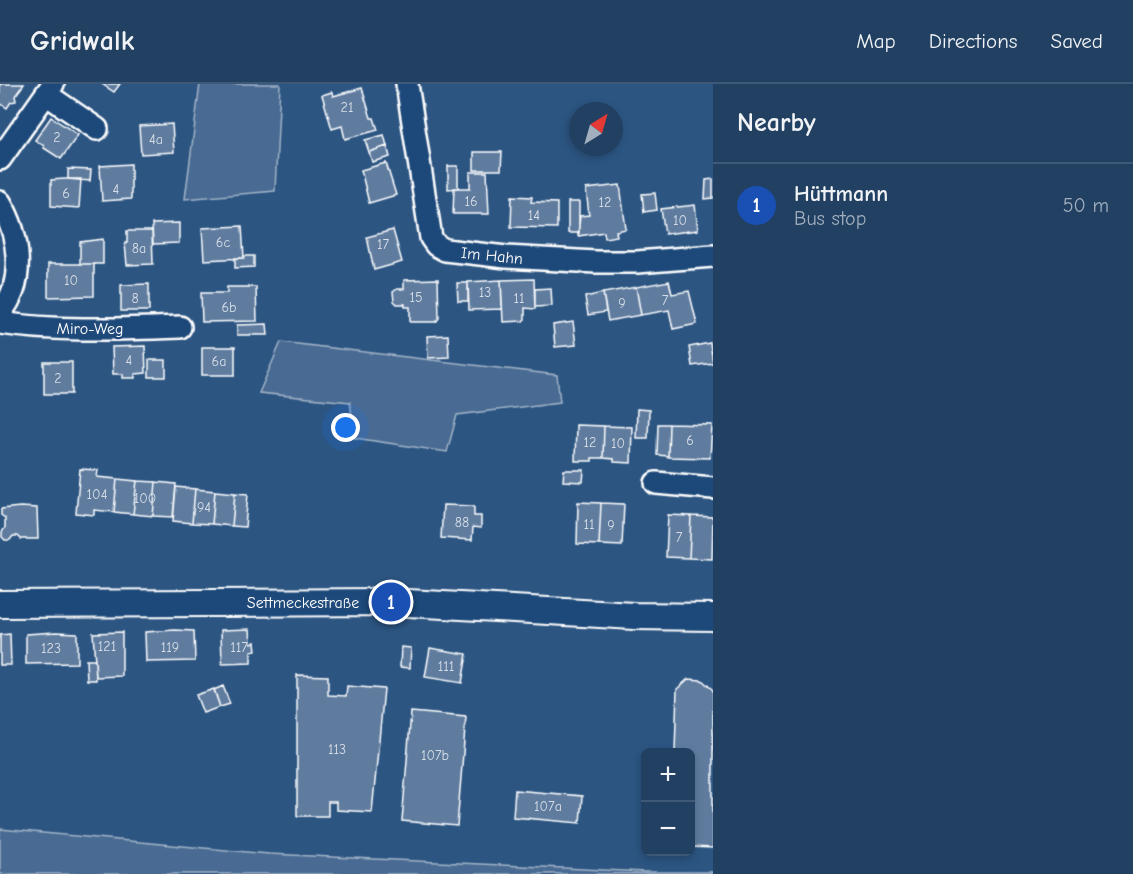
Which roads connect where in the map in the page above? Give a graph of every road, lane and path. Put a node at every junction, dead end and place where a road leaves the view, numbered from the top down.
1 (407, 84) edge
2 (49, 89) edge
3 (97, 129) dead end
4 (0, 159) edge
5 (0, 202) edge
6 (713, 256) edge
7 (0, 313) edge
8 (0, 323) edge
9 (180, 327) dead end
10 (656, 483) dead end
11 (713, 488) edge
12 (0, 604) edge
13 (713, 617) edge

1 - 6 street, Im Hahn
2 - 3 street
2 - 4 street
5 - 7 street
8 - 9 street, Miro-Weg
10 - 11 street
12 - 13 street, Settmeckestraße

